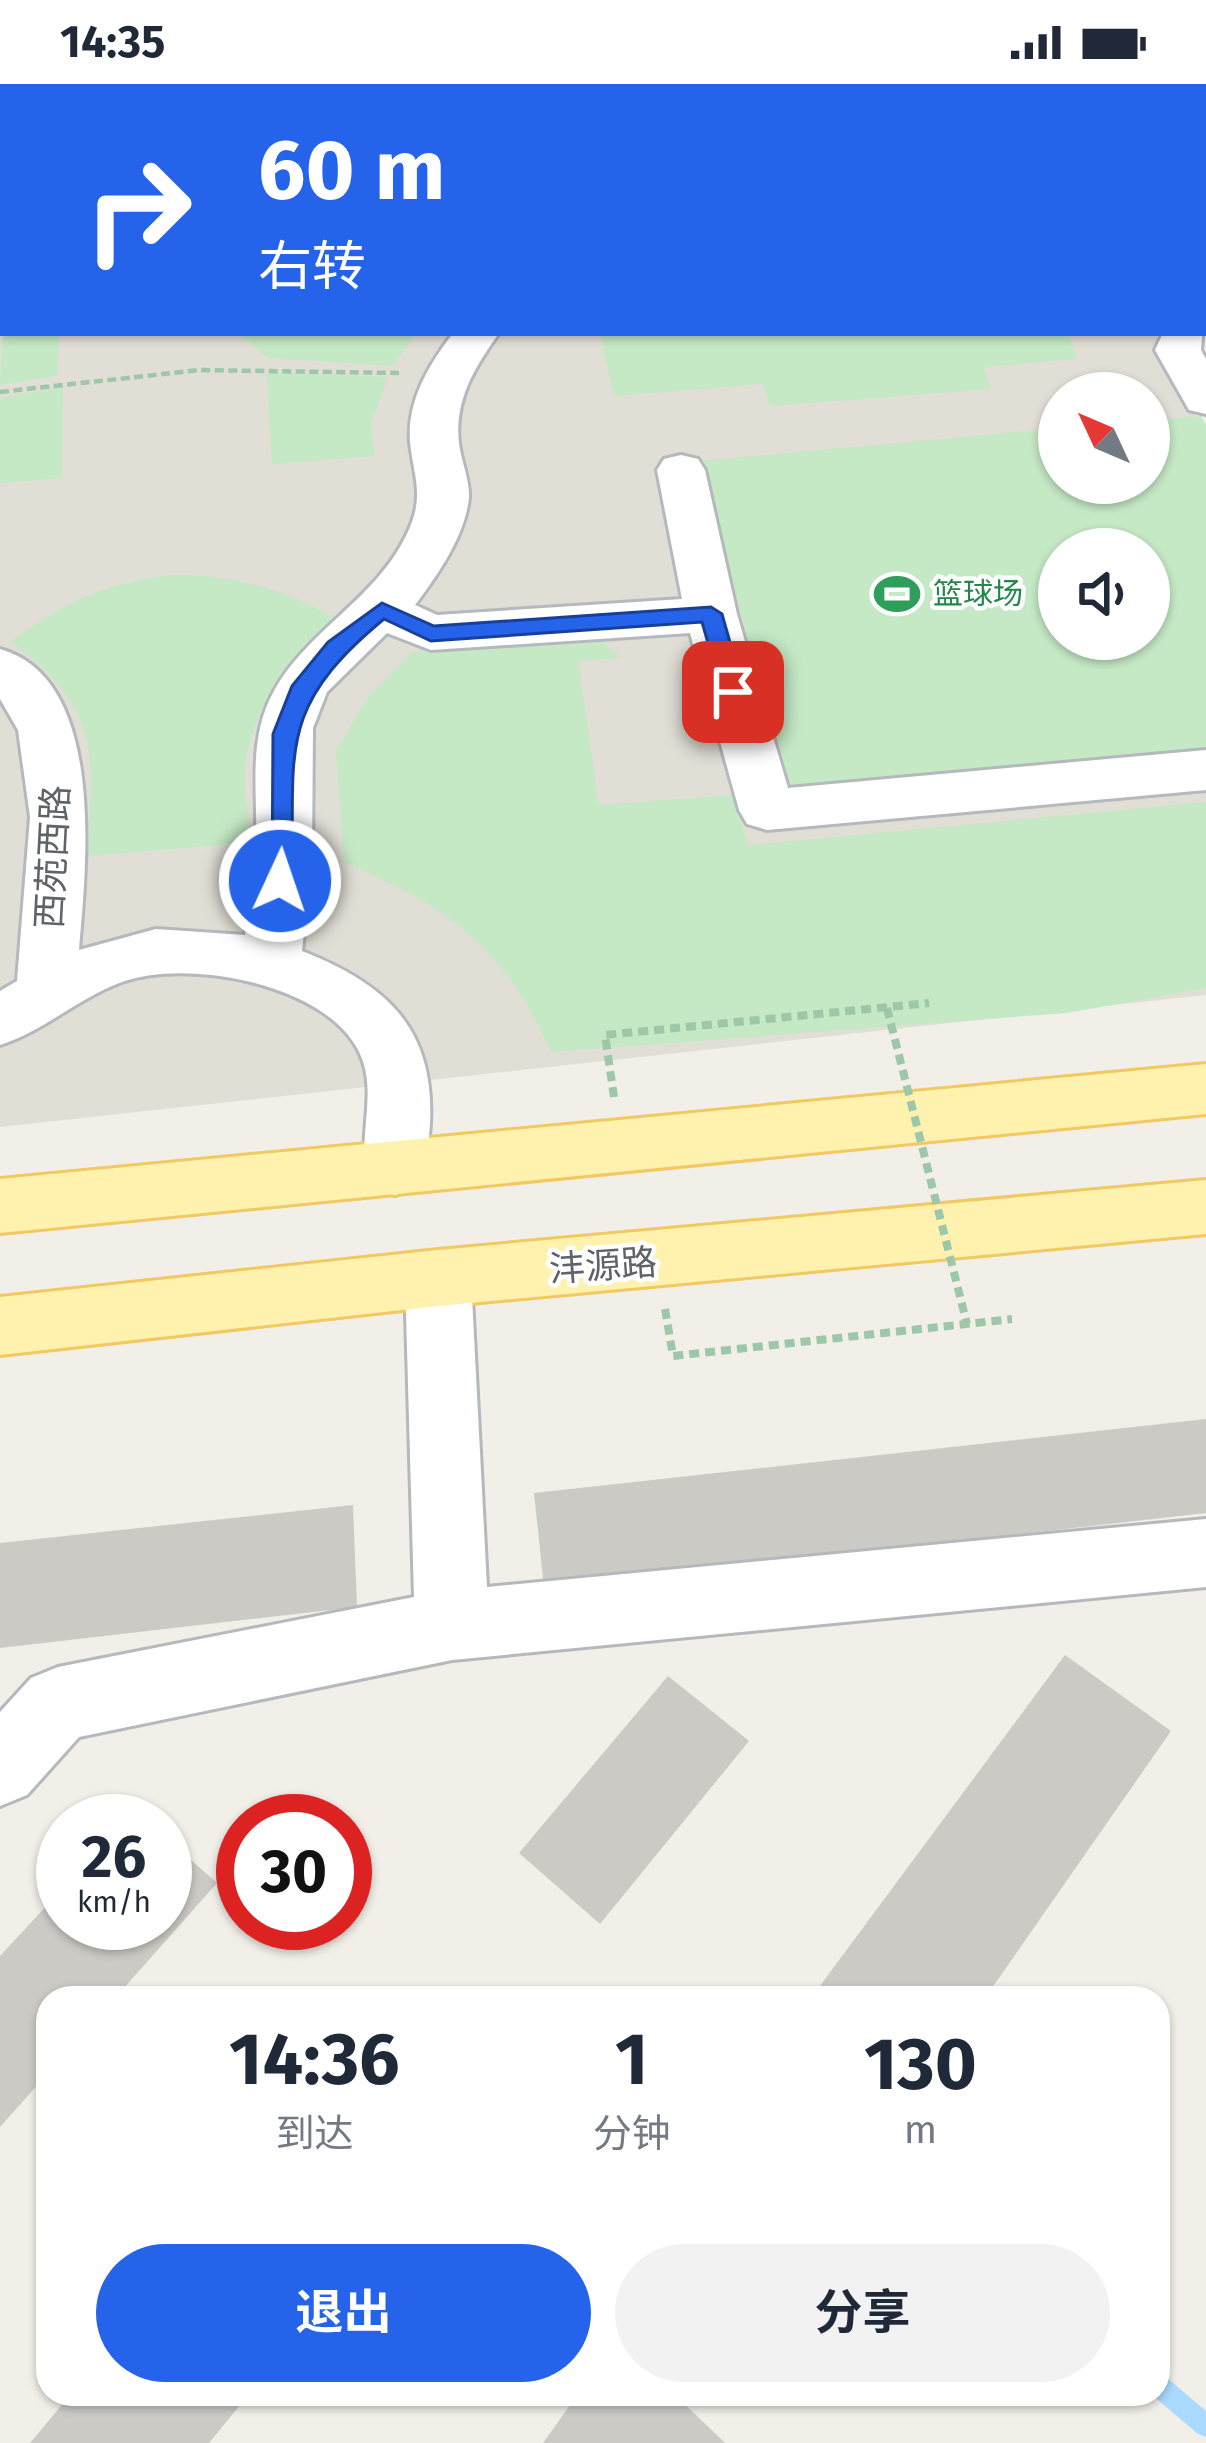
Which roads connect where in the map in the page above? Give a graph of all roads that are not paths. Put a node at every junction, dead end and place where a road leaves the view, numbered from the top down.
1 (474, 336) edge
2 (1185, 336) edge
3 (1206, 400) edge
4 (681, 470) dead end
5 (382, 610) junction
6 (711, 614) junction
7 (0, 667) edge
8 (1206, 770) edge
9 (271, 963) junction
10 (23, 1007) edge
11 (1206, 1089) edge
12 (395, 1169) junction
13 (0, 1206) edge
14 (1206, 1207) edge
15 (438, 1278) junction
16 (0, 1326) edge
17 (1206, 1552) edge
18 (452, 1625) junction
19 (29, 1707) edge
20 (0, 1768) edge

1 - 5 street
2 - 3 street
4 - 6 street
5 - 6 street
5 - 9 street
6 - 8 street
7 - 10 street, 西苑西路
9 - 10 street
9 - 12 street
11 - 12 main road
12 - 13 main road
14 - 15 main road, 沣源路
15 - 16 main road, 沣源路
15 - 18 street
17 - 18 street
18 - 19 street
19 - 20 street

